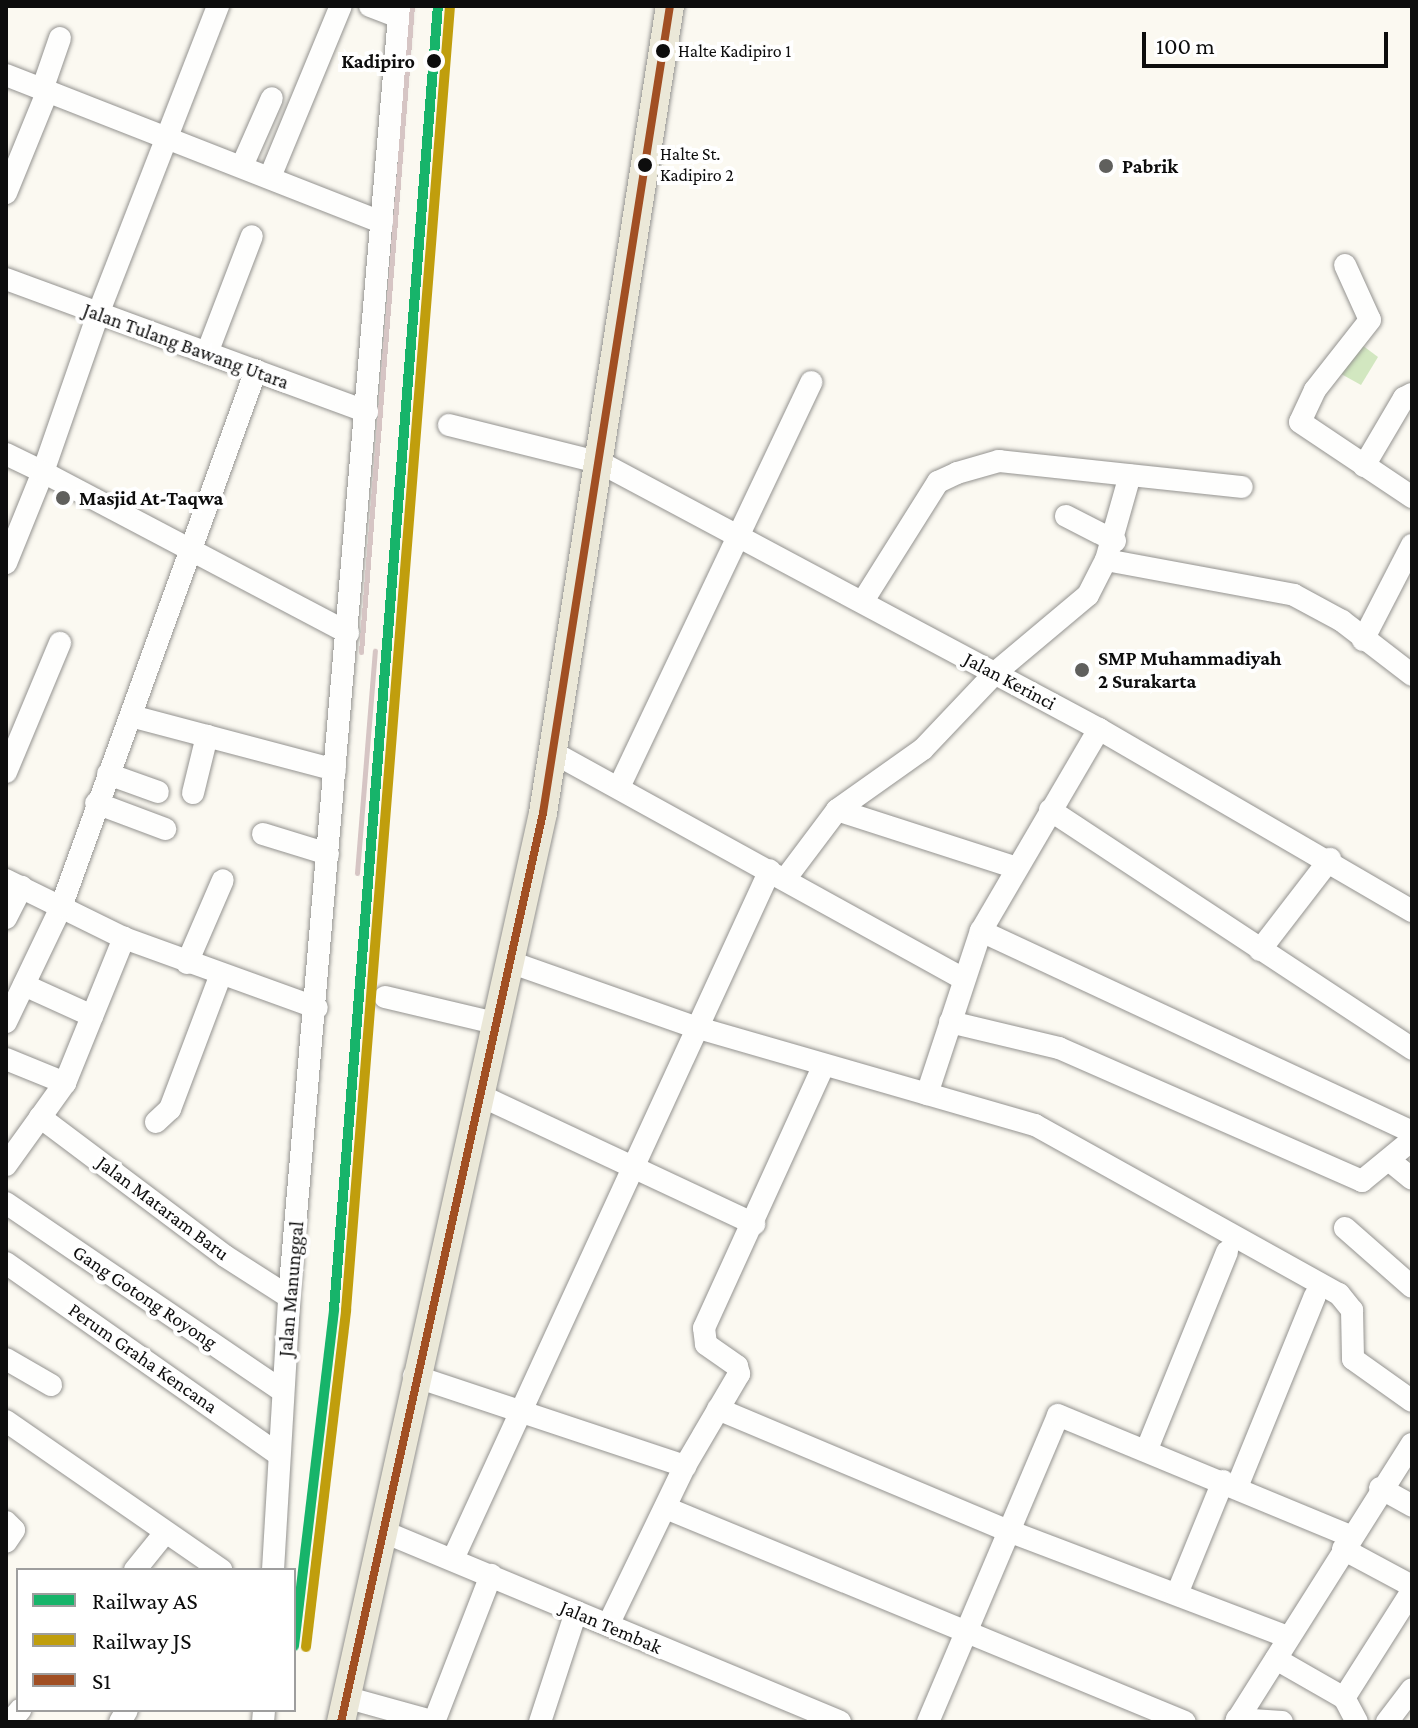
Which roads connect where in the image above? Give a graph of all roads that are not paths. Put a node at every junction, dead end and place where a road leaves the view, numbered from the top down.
1 (218, 6) edge
2 (341, 6) edge
3 (370, 6) edge
4 (670, 6) edge
5 (400, 12) edge
6 (60, 38) dead end
7 (6, 75) edge
8 (44, 93) junction
9 (272, 98) dead end
10 (168, 138) junction
11 (242, 166) junction
12 (270, 177) junction
13 (6, 193) edge
14 (382, 222) junction
15 (252, 236) dead end
16 (1345, 265) dead end
17 (6, 279) edge
18 (98, 314) junction
19 (207, 353) junction
20 (256, 370) junction
21 (811, 382) dead end
22 (1412, 394) edge
23 (367, 412) junction
24 (449, 425) dead end
25 (6, 454) edge
26 (601, 463) junction
27 (1364, 466) junction
28 (43, 472) junction
29 (1130, 475) junction
30 (1242, 487) dead end
31 (1412, 497) edge
32 (1066, 516) dead end
33 (738, 536) junction
34 (1412, 545) edge
35 (188, 549) junction
36 (1110, 550) junction
37 (6, 563) edge
38 (863, 601) junction
39 (348, 633) junction
40 (1363, 640) junction
41 (60, 643) dead end
42 (995, 673) junction
43 (1412, 675) edge
44 (131, 716) junction
45 (1099, 729) junction
46 (207, 736) junction
47 (554, 753) junction
48 (335, 770) junction
49 (6, 772) edge
50 (108, 774) junction
51 (620, 785) junction
52 (158, 792) dead end
53 (193, 793) dead end
54 (96, 803) junction
55 (837, 810) junction
56 (1050, 810) junction
57 (165, 829) dead end
58 (263, 834) dead end
59 (328, 854) junction
60 (1330, 859) junction
61 (1017, 868) junction
62 (778, 874) junction
63 (223, 880) dead end
64 (14, 884) edge
65 (61, 907) junction
66 (1412, 911) edge
67 (6, 918) edge
68 (981, 931) junction
69 (124, 938) junction
70 (1260, 950) junction
71 (510, 962) junction
72 (187, 963) junction
73 (220, 977) junction
74 (964, 979) junction
75 (24, 985) junction
76 (385, 997) dead end
77 (317, 1008) junction
78 (92, 1016) junction
79 (6, 1022) edge
80 (950, 1022) junction
81 (495, 1023) junction
82 (695, 1027) junction
83 (1412, 1049) edge
84 (6, 1059) edge
85 (824, 1065) junction
86 (65, 1083) junction
87 (927, 1094) junction
88 (479, 1095) junction
89 (40, 1117) junction
90 (156, 1122) dead end
91 (1412, 1132) edge
92 (1412, 1140) edge
93 (8, 1156) edge
94 (1390, 1161) junction
95 (632, 1167) junction
96 (1412, 1179) edge
97 (6, 1203) edge
98 (754, 1224) junction
99 (1345, 1228) dead end
100 (1227, 1252) dead end
101 (6, 1263) edge
102 (1412, 1287) edge
103 (1315, 1296) dead end
104 (289, 1297) junction
105 (6, 1359) edge
106 (414, 1376) junction
107 (51, 1385) dead end
108 (283, 1391) junction
109 (1412, 1401) edge
110 (519, 1408) junction
111 (718, 1409) junction
112 (6, 1421) edge
113 (1411, 1447) edge
114 (1147, 1449) junction
115 (279, 1455) junction
116 (685, 1466) junction
117 (1230, 1484) junction
118 (1380, 1488) junction
119 (1412, 1506) edge
120 (666, 1508) junction
121 (6, 1522) edge
122 (1006, 1530) junction
123 (382, 1531) junction
124 (165, 1533) junction
125 (6, 1542) edge
126 (1346, 1542) junction
127 (453, 1559) junction
128 (137, 1568) edge
129 (218, 1568) edge
130 (273, 1568) edge
131 (491, 1575) junction
132 (1412, 1588) edge
133 (1177, 1594) junction
134 (576, 1612) junction
135 (608, 1625) junction
136 (964, 1632) junction
137 (1287, 1637) junction
138 (1276, 1659) junction
139 (1412, 1689) edge
140 (1344, 1698) junction
141 (343, 1710) edge
142 (1237, 1720) edge
143 (434, 1722) edge
144 (540, 1722) edge
145 (840, 1722) edge
146 (928, 1722) edge
147 (1185, 1722) edge
148 (1282, 1722) edge
149 (1357, 1722) edge
150 (1387, 1722) edge

1 - 10 street
2 - 12 street
3 - 5 street
4 - 26 main road
5 - 14 street, Jalan Manunggal
6 - 8 street
7 - 8 street
8 - 10 street
8 - 13 street
9 - 11 street
10 - 11 street
10 - 18 street
11 - 12 street
12 - 14 street
14 - 23 street, Jalan Manunggal
15 - 19 street
16 - 27 street
17 - 18 street, Jalan Tulang Bawang Utara
18 - 19 street, Jalan Tulang Bawang Utara
18 - 28 street
19 - 20 street, Jalan Tulang Bawang Utara
20 - 23 street, Jalan Tulang Bawang Utara
20 - 35 street
21 - 33 street
22 - 27 street
23 - 39 street, Jalan Manunggal
24 - 26 street, Jalan Kerinci
25 - 28 street
26 - 33 street, Jalan Kerinci
26 - 47 main road
27 - 31 street
28 - 35 street
28 - 37 street
29 - 30 street
29 - 36 street
29 - 38 street
32 - 36 street
33 - 38 street, Jalan Kerinci
33 - 51 street
34 - 40 street
35 - 39 street
35 - 44 street
36 - 40 street
36 - 42 street
38 - 42 street, Jalan Kerinci
39 - 48 street, Jalan Manunggal
40 - 43 street
41 - 49 street
42 - 45 street, Jalan Kerinci
42 - 55 street
44 - 46 street
44 - 50 street
45 - 56 street
45 - 60 street, Jalan Kerinci
46 - 48 street
46 - 53 street
47 - 51 street
47 - 71 main road
48 - 59 street, Jalan Manunggal
50 - 52 street
50 - 54 street
51 - 62 street
54 - 57 street
54 - 65 street
55 - 61 street
55 - 62 street
56 - 61 street
56 - 70 street
58 - 59 street
59 - 77 street, Jalan Manunggal
60 - 66 street, Jalan Kerinci
60 - 70 street
61 - 68 street
62 - 74 street
62 - 82 street
63 - 72 street
64 - 65 street
64 - 67 street
65 - 69 street
65 - 75 street
68 - 74 street
68 - 91 street
69 - 72 street
69 - 78 street
70 - 83 street
71 - 81 main road
71 - 82 street
72 - 73 street
73 - 77 street
73 - 90 street
74 - 80 street
75 - 78 street
75 - 79 street
76 - 81 street
77 - 104 street, Jalan Manunggal
78 - 86 street
80 - 87 street
80 - 94 street
81 - 88 main road
82 - 85 street
82 - 95 street
84 - 86 street
85 - 87 street
85 - 98 street
86 - 89 street
87 - 109 street
88 - 95 street
88 - 106 main road
89 - 93 street
89 - 104 street, Jalan Mataram Baru
92 - 94 street
94 - 96 street
95 - 98 street
95 - 110 street
97 - 108 street, Gang Gotong Royong
98 - 111 street
99 - 102 street
100 - 114 street
101 - 115 street, Perum Graha Kencana
103 - 117 street
104 - 108 street, Jalan Manunggal
105 - 107 street
106 - 110 street
106 - 123 main road
108 - 115 street, Jalan Manunggal
110 - 116 street
110 - 127 street
111 - 116 street
111 - 122 street
112 - 124 street
113 - 118 street
114 - 117 street
114 - 122 street
115 - 130 street, Jalan Manunggal
116 - 120 street
117 - 126 street
117 - 133 street
118 - 119 street
118 - 126 street
120 - 135 street
120 - 136 street
121 - 125 street
122 - 133 street
122 - 136 street
123 - 127 street, Jalan Tembak
123 - 141 main road
124 - 128 street
124 - 129 street
126 - 132 street
126 - 137 street
127 - 131 street, Jalan Tembak
131 - 134 street, Jalan Tembak
131 - 143 street
132 - 140 street
133 - 137 street
134 - 135 street, Jalan Tembak
134 - 144 street
135 - 145 street, Jalan Tembak
136 - 146 street
136 - 147 street
137 - 138 street
138 - 140 street
138 - 142 street
139 - 150 street
140 - 149 street
141 - 143 street
142 - 148 street

